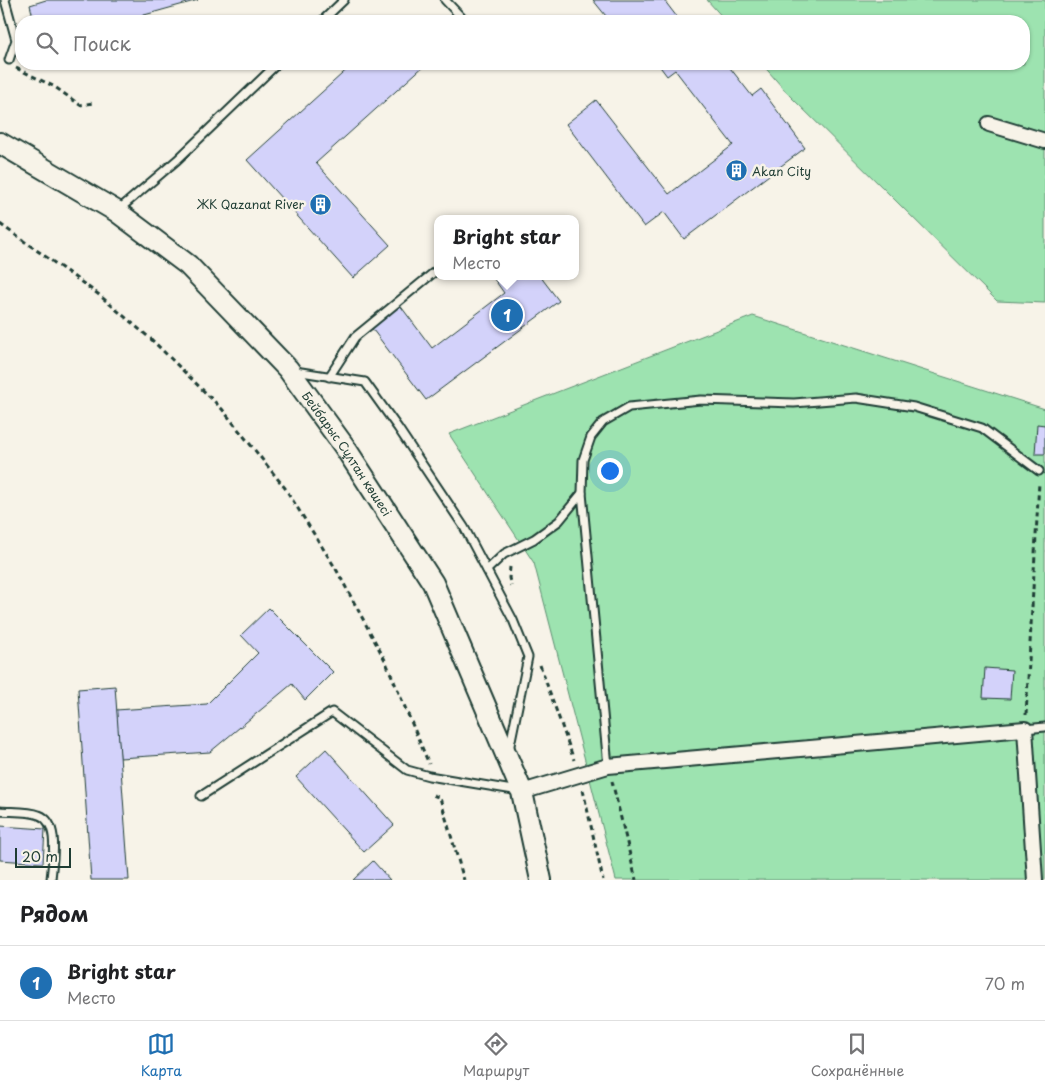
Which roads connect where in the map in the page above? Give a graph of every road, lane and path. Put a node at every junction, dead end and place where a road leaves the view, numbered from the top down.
1 (5, 0) edge
2 (344, 0) edge
3 (445, 0) edge
4 (328, 15) edge
5 (459, 15) edge
6 (15, 36) edge
7 (15, 43) edge
8 (8, 62) joint
9 (15, 66) edge
10 (23, 70) edge
11 (271, 70) edge
12 (93, 103) dead end
13 (989, 124) dead end
14 (1045, 141) edge
15 (0, 143) edge
16 (116, 211) junction
17 (0, 224) edge
18 (434, 272) edge
19 (288, 370) junction
20 (329, 377) junction
21 (1040, 471) joint
22 (582, 493) junction
23 (510, 567) dead end
24 (487, 570) junction
25 (512, 588) dead end
26 (539, 662) dead end
27 (1045, 727) edge
28 (1025, 729) junction
29 (508, 758) junction
30 (608, 766) junction
31 (426, 770) dead end
32 (579, 775) junction
33 (522, 792) junction
34 (433, 795) dead end
35 (201, 796) dead end
36 (0, 810) edge
37 (51, 880) edge
38 (464, 880) edge
39 (541, 880) edge
40 (603, 880) edge
41 (636, 880) edge
42 (1035, 880) edge

1 - 6 lane
2 - 4 lane
3 - 5 lane
7 - 8 lane
8 - 9 path
10 - 12 path
11 - 16 lane
13 - 14 street
15 - 16 street, Бейбарыс Сұлтан көшесі
16 - 19 street, Бейбарыс Сұлтан көшесі
17 - 31 path
18 - 20 lane
19 - 20 lane
19 - 29 street, Бейбарыс Сұлтан көшесі
20 - 24 lane
21 - 22 lane
21 - 28 path
22 - 24 lane
22 - 30 lane
23 - 25 path
24 - 29 lane
26 - 32 path
27 - 28 lane
28 - 30 street
28 - 42 street
29 - 33 street, Бейбарыс Сұлтан көшесі
30 - 32 street
30 - 41 path
32 - 33 street
32 - 40 path
33 - 35 lane
33 - 39 street, Бейбарыс Сұлтан көшесі
34 - 38 path
36 - 37 lane

